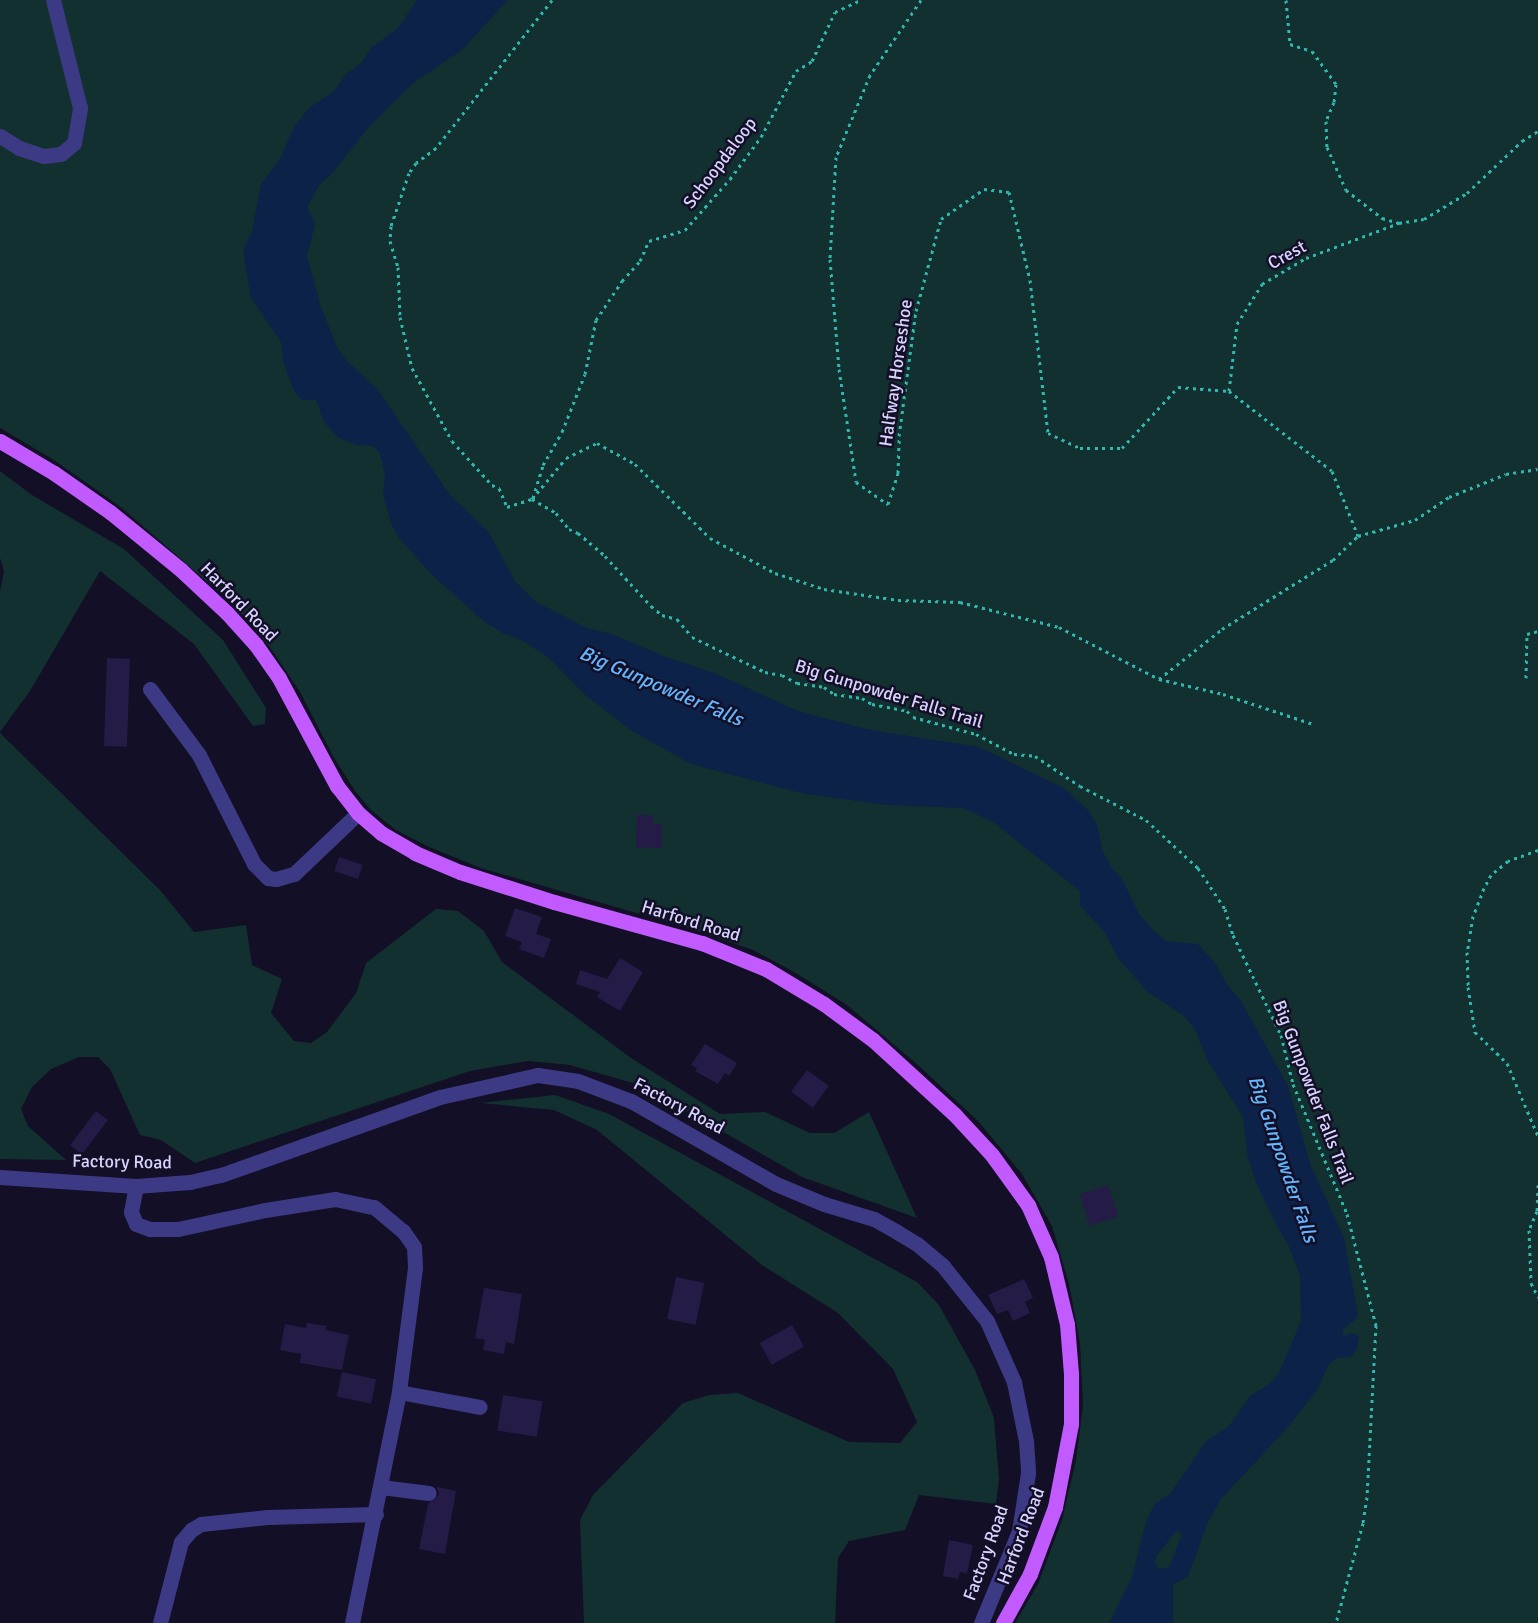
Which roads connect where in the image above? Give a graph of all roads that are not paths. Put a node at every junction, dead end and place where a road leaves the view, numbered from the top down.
1 (53, 0) edge
2 (0, 136) edge
3 (0, 441) edge
4 (150, 689) dead end
5 (358, 813) junction
6 (0, 1177) edge
7 (136, 1186) junction
8 (399, 1392) junction
9 (480, 1407) dead end
10 (381, 1487) junction
11 (429, 1493) dead end
12 (376, 1514) junction
13 (160, 1623) edge
14 (352, 1623) edge
15 (981, 1623) edge
16 (1003, 1623) edge

1 - 2 street
3 - 5 main road, Harford Road
4 - 5 street
5 - 16 main road, Harford Road
6 - 7 street, Factory Road
7 - 8 street
7 - 15 street, Factory Road
8 - 9 street
8 - 10 street
10 - 11 street
10 - 12 street
12 - 13 street
12 - 14 street

